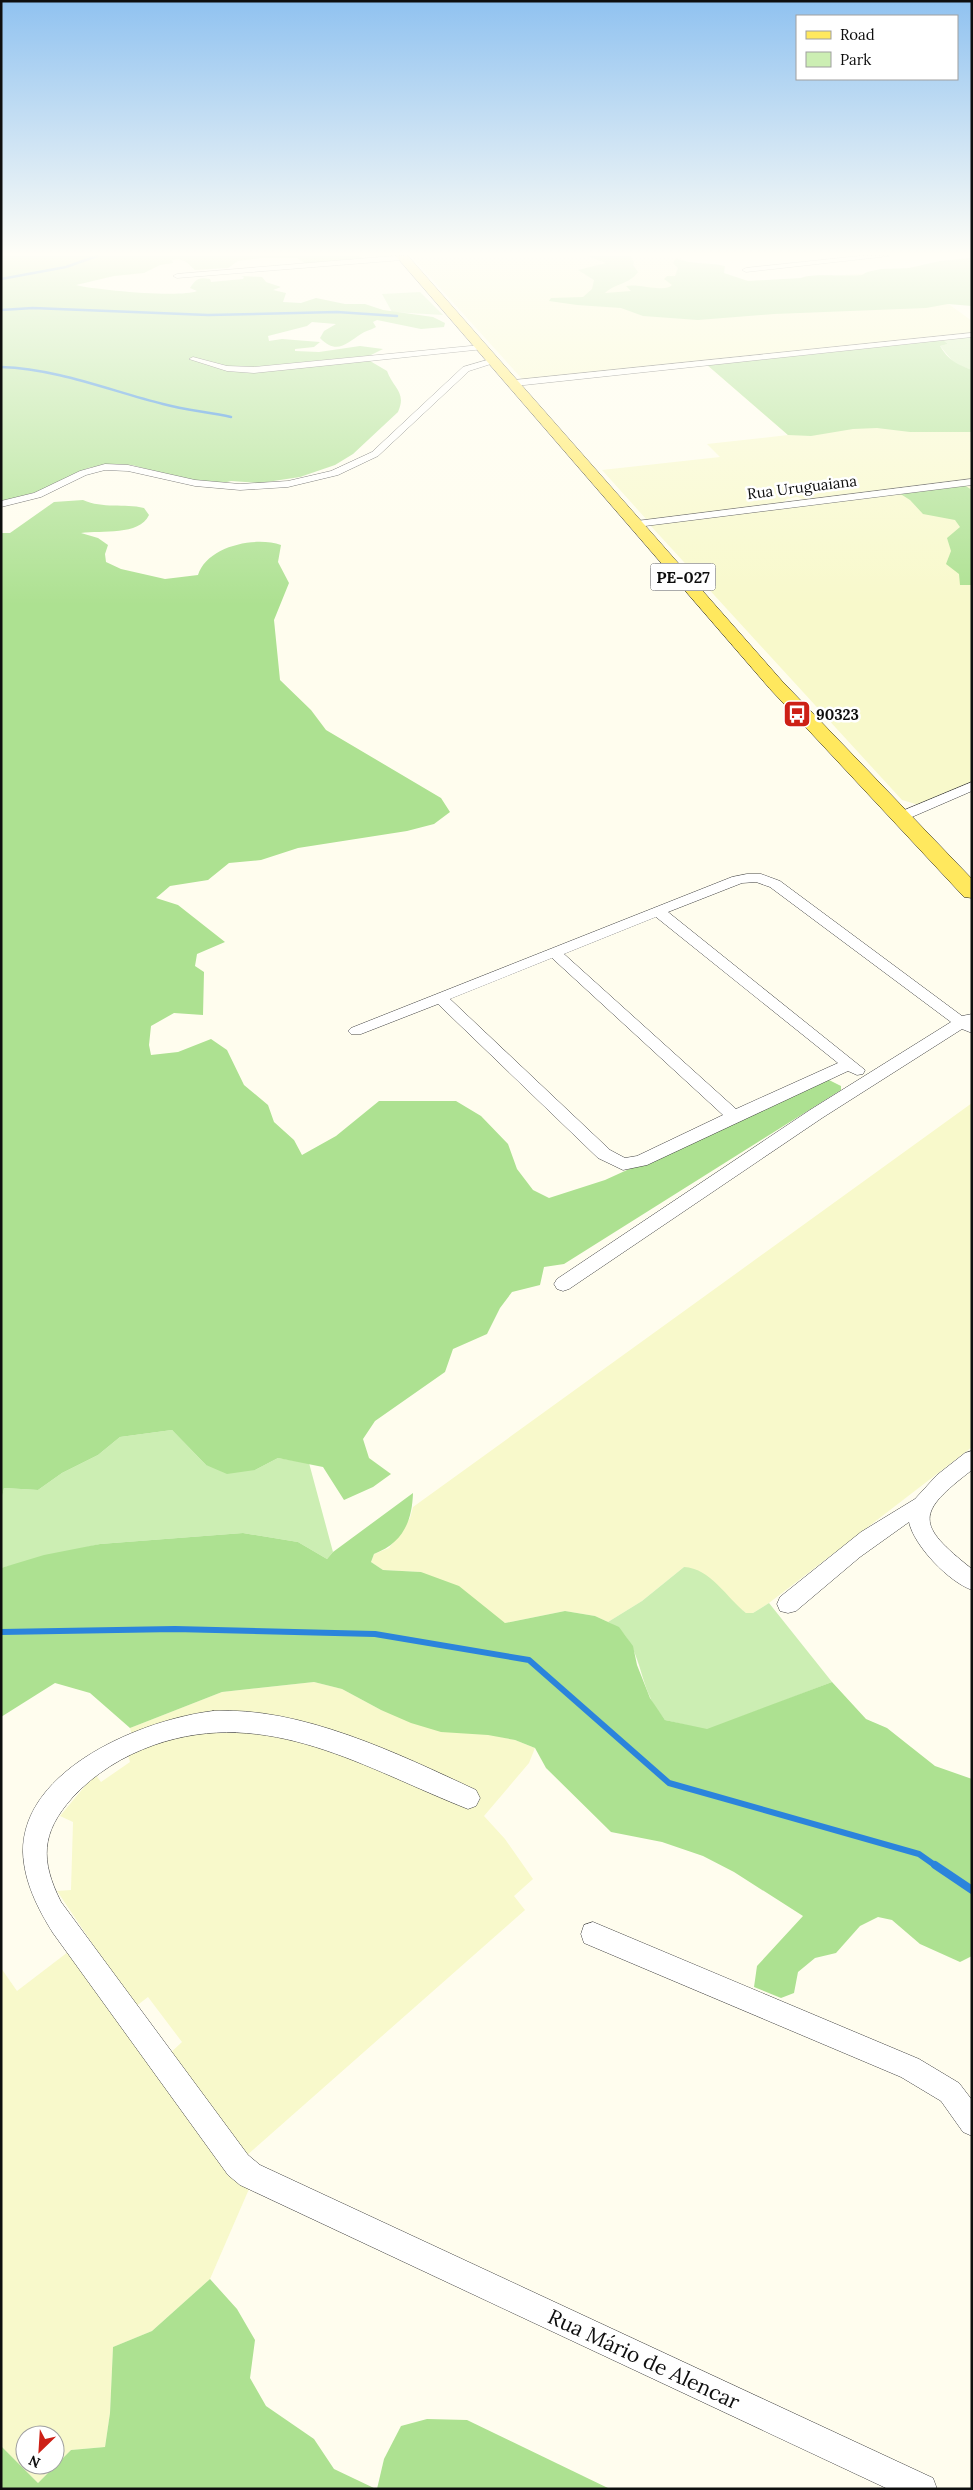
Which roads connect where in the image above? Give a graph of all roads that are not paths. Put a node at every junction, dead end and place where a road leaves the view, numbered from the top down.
1 (464, 372) edge
2 (505, 372) edge
3 (618, 372) edge
4 (515, 383) junction
5 (972, 482) edge
6 (1, 504) edge
7 (636, 524) junction
8 (972, 786) edge
9 (900, 818) junction
10 (972, 892) edge
11 (659, 912) junction
12 (554, 952) junction
13 (440, 998) junction
14 (968, 1022) edge
15 (356, 1031) dead end
16 (850, 1064) junction
17 (832, 1072) junction
18 (868, 1081) junction
19 (853, 1090) junction
20 (734, 1116) junction
21 (563, 1284) dead end
22 (972, 1459) edge
23 (921, 1505) junction
24 (972, 1581) edge
25 (788, 1604) dead end
26 (468, 1798) dead end
27 (593, 1934) dead end
28 (972, 2123) edge
29 (922, 2489) edge

1 - 6 street
2 - 4 main road, PE-027
3 - 4 street
4 - 7 main road, PE-027
5 - 7 street, Rua Uruguaiana
7 - 9 main road, PE-027
8 - 9 street
9 - 10 main road, PE-027
11 - 12 street
11 - 14 street
11 - 16 street
12 - 13 street
12 - 20 street
13 - 15 street
13 - 20 street
14 - 18 street
16 - 17 street
16 - 18 street
17 - 19 street
17 - 20 street
18 - 19 street
19 - 21 street
22 - 23 street
23 - 24 street
23 - 25 street
26 - 29 street, Rua Mário de Alencar
27 - 28 street

